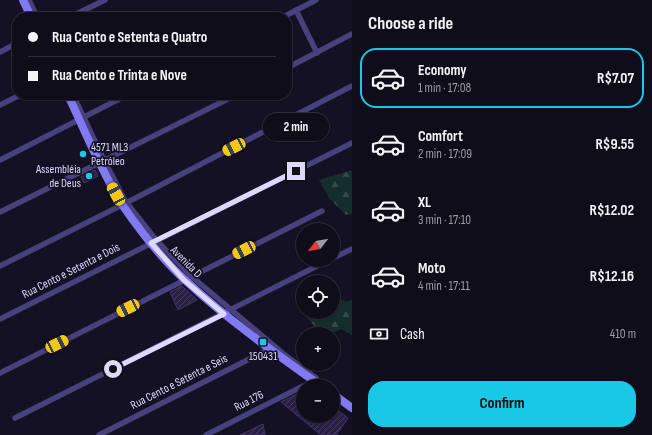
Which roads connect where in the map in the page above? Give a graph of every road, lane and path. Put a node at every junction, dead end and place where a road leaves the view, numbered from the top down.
1 (23, 0) edge
2 (29, 0) edge
3 (105, 0) edge
4 (316, 0) edge
5 (296, 10) junction
6 (29, 12) edge
7 (35, 12) edge
8 (80, 12) edge
9 (292, 12) edge
10 (352, 34) edge
11 (12, 46) edge
12 (0, 52) edge
13 (317, 53) junction
14 (292, 66) edge
15 (352, 86) edge
16 (12, 99) edge
17 (71, 100) edge
18 (75, 100) edge
19 (117, 100) edge
20 (226, 100) edge
21 (0, 106) edge
22 (81, 119) junction
23 (352, 143) edge
24 (0, 160) edge
25 (101, 162) junction
26 (124, 203) junction
27 (322, 211) dead end
28 (0, 212) edge
29 (154, 242) junction
30 (352, 249) edge
31 (340, 255) edge
32 (0, 266) edge
33 (316, 267) edge
34 (188, 278) junction
35 (227, 312) junction
36 (0, 319) edge
37 (269, 348) junction
38 (0, 373) edge
39 (315, 379) joint
40 (296, 390) edge
41 (340, 399) edge
42 (352, 408) edge
43 (15, 418) dead end
44 (98, 435) edge
45 (206, 435) edge

1 - 6 street
2 - 7 street
3 - 8 street
4 - 5 street
5 - 9 street
5 - 13 street
10 - 13 street
11 - 12 street
13 - 14 street
15 - 26 street
16 - 21 street
17 - 22 street, Avenida D
18 - 22 street, Avenida D
19 - 22 street
20 - 25 street
22 - 24 street
22 - 25 street, Avenida D
23 - 29 street, Rua Cento e Setenta e Dois
25 - 26 street, Avenida D
25 - 28 street
26 - 29 street, Avenida D
26 - 32 street
27 - 34 street
29 - 34 street, Avenida D
29 - 36 street, Rua Cento e Setenta e Dois
30 - 31 street
33 - 35 street
34 - 35 street, Avenida D
34 - 38 street
35 - 37 street, Avenida D
35 - 39 street, Avenida D
35 - 43 street
37 - 39 street, Avenida D
37 - 44 street, Rua Cento e Setenta e Seis
40 - 45 street, Rua 176
41 - 42 street

